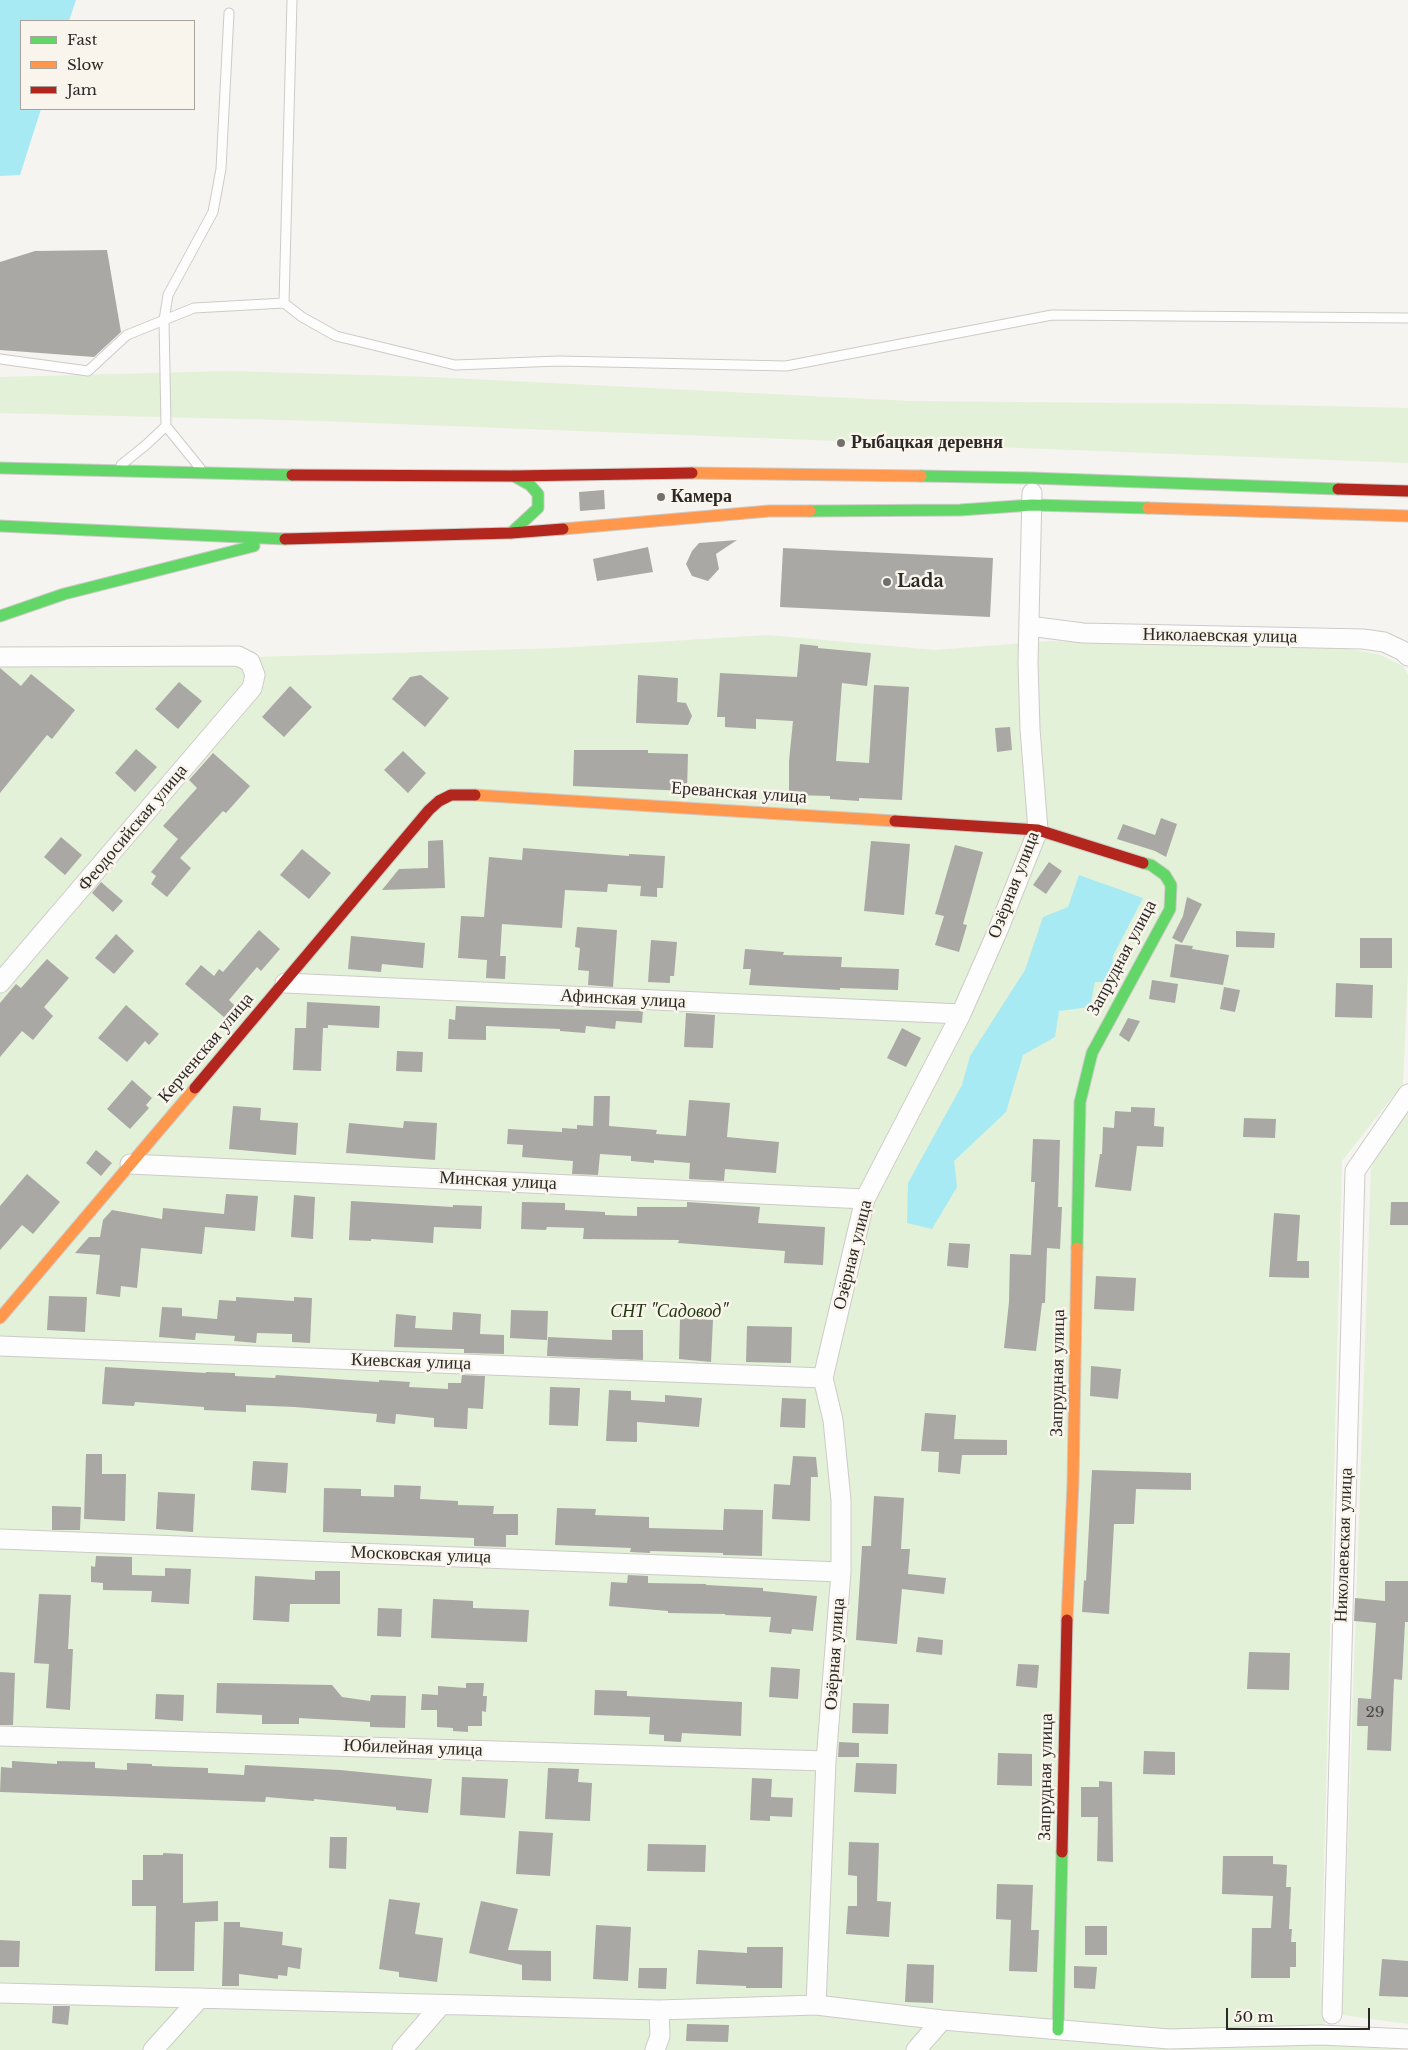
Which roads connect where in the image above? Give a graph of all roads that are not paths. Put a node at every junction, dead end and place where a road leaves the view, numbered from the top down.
1 (292, 0) edge
2 (228, 13) dead end
3 (284, 303) junction
4 (1408, 318) edge
5 (164, 320) junction
6 (0, 359) edge
7 (166, 426) junction
8 (0, 468) edge
9 (112, 471) junction
10 (204, 474) junction
11 (514, 476) junction
12 (1031, 478) junction
13 (1408, 491) edge
14 (1032, 505) junction
15 (1408, 516) edge
16 (0, 526) edge
17 (511, 533) junction
18 (283, 539) junction
19 (0, 616) edge
20 (1030, 626) junction
21 (1408, 656) edge
22 (0, 657) edge
23 (438, 801) joint
24 (1038, 830) junction
25 (0, 983) edge
26 (285, 983) junction
27 (961, 1014) junction
28 (1408, 1094) edge
29 (130, 1164) junction
30 (865, 1199) junction
31 (0, 1318) edge
32 (0, 1346) edge
33 (823, 1378) junction
34 (0, 1539) edge
35 (841, 1572) junction
36 (0, 1736) edge
37 (826, 1761) junction
38 (0, 1993) edge
39 (200, 1998) junction
40 (441, 2005) junction
41 (816, 2005) junction
42 (659, 2010) junction
43 (1332, 2014) dead end
44 (942, 2020) junction
45 (1058, 2030) junction
46 (1408, 2039) edge
47 (1164, 2044) edge
48 (153, 2050) edge
49 (402, 2050) edge
50 (655, 2050) edge
51 (916, 2050) edge

1 - 3 lane
2 - 5 lane
3 - 4 lane
3 - 5 lane
5 - 6 lane
5 - 7 lane
7 - 9 lane
7 - 10 lane
8 - 9 main road
9 - 10 main road
10 - 11 main road
11 - 12 main road
11 - 17 main road
12 - 13 main road
12 - 14 street, Озёрная улица
14 - 15 main road
14 - 17 main road
14 - 20 street, Озёрная улица
16 - 18 main road
17 - 18 main road
18 - 19 main road
20 - 21 street, Николаевская улица
20 - 24 street, Озёрная улица
22 - 25 street, Феодосийская улица
23 - 24 main road, Ереванская улица
23 - 26 main road, Керченская улица
24 - 27 street, Озёрная улица
24 - 45 main road, Запрудная улица
26 - 27 street, Афинская улица
26 - 29 main road, Керченская улица
27 - 30 street, Озёрная улица
28 - 43 street, Николаевская улица
29 - 30 street, Минская улица
29 - 31 main road, Керченская улица
30 - 33 street, Озёрная улица
32 - 33 street, Киевская улица
33 - 35 street, Озёрная улица
34 - 35 street, Московская улица
35 - 37 street, Озёрная улица
36 - 37 street, Юбилейная улица
37 - 41 street, Озёрная улица
38 - 39 street
39 - 40 street
39 - 48 street
40 - 42 street
40 - 49 street
41 - 42 street
41 - 44 street
42 - 50 street
44 - 45 street
44 - 51 street
45 - 47 street
46 - 47 street

